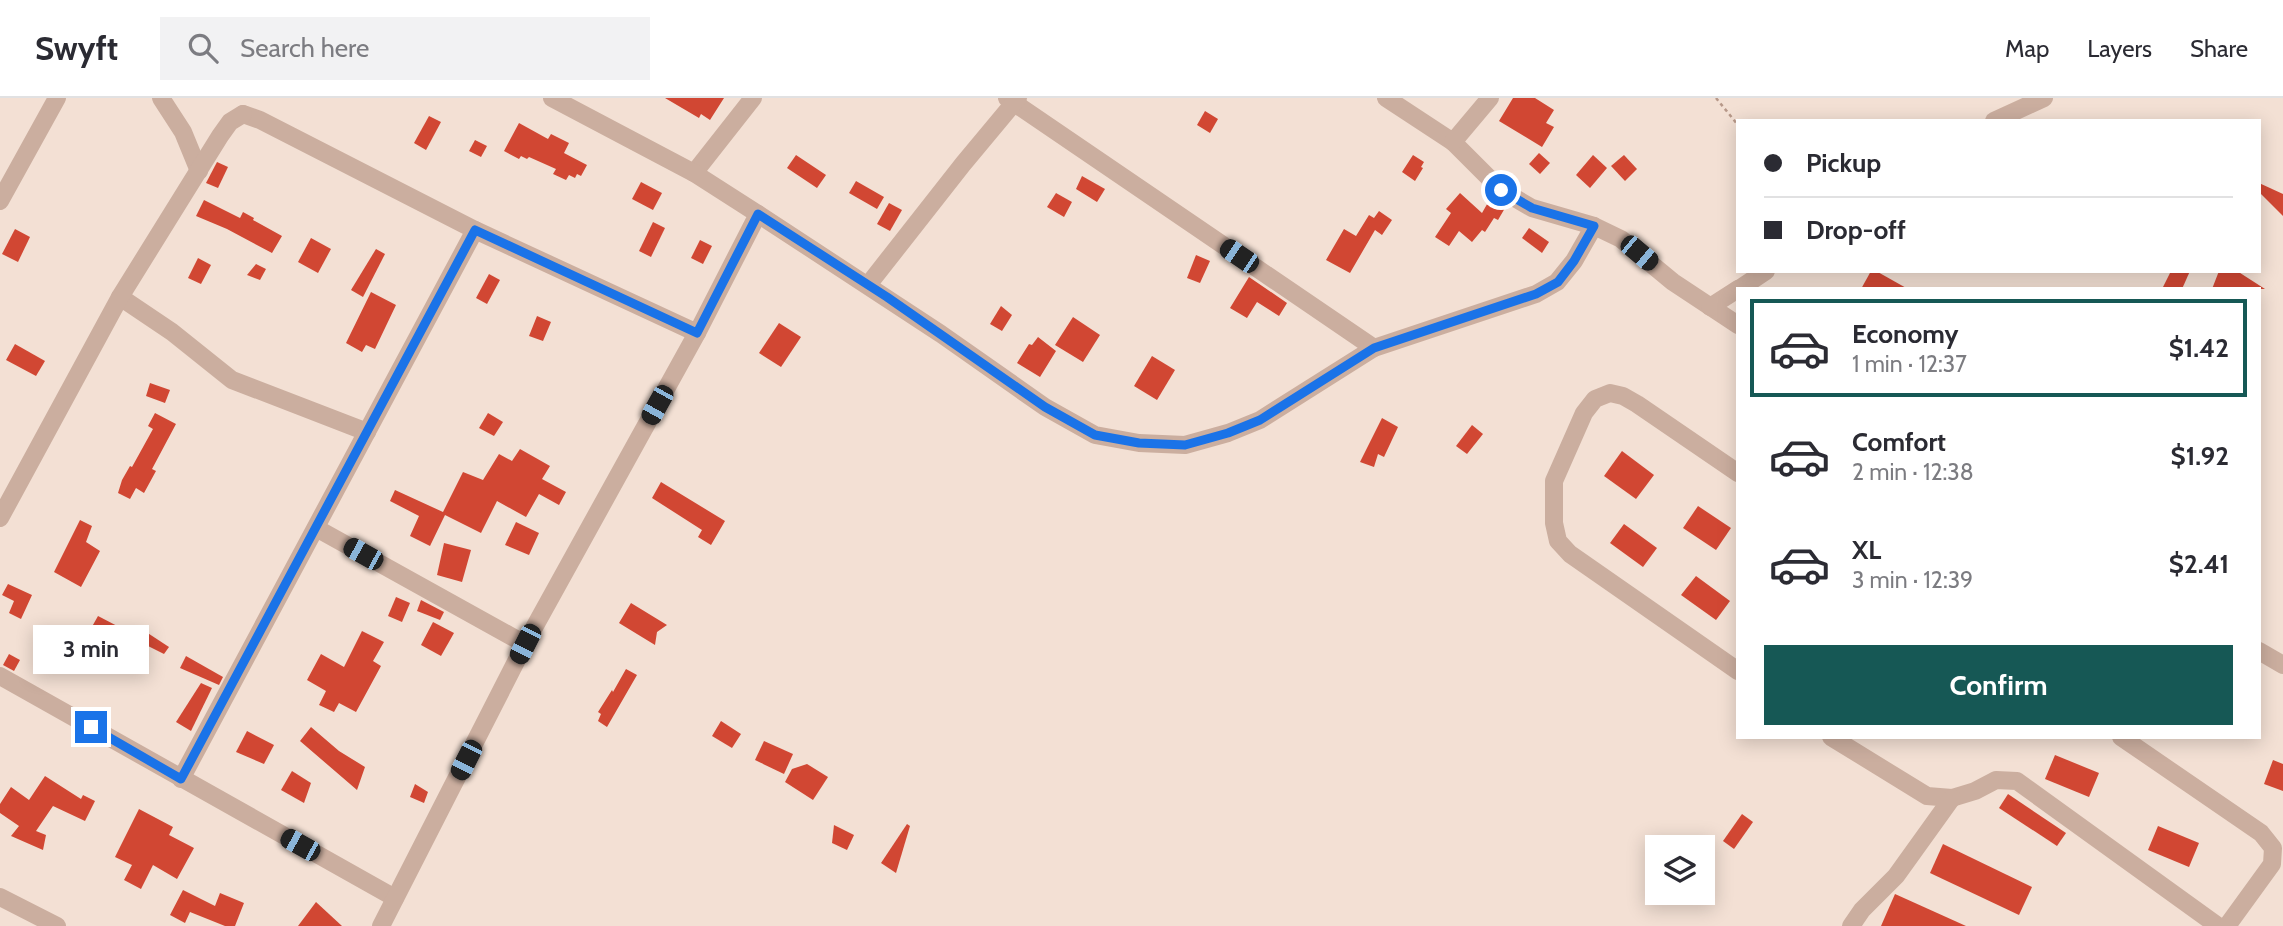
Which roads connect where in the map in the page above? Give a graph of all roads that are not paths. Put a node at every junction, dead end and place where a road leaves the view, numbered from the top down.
1 (57, 98) edge
2 (161, 98) edge
3 (552, 98) edge
4 (753, 98) edge
5 (1386, 98) edge
6 (1490, 98) edge
7 (2044, 98) edge
8 (1013, 100) edge
9 (242, 106) edge
10 (1998, 119) edge
11 (1454, 142) junction
12 (199, 170) junction
13 (694, 173) junction
14 (0, 201) edge
15 (758, 214) junction
16 (1594, 226) junction
17 (475, 230) junction
18 (1763, 273) edge
19 (868, 285) junction
20 (1741, 287) edge
21 (1736, 290) edge
22 (120, 297) junction
23 (1710, 307) junction
24 (1736, 324) edge
25 (697, 333) junction
26 (1374, 348) junction
27 (367, 432) junction
28 (1736, 472) edge
29 (0, 518) edge
30 (316, 528) junction
31 (525, 644) junction
32 (2261, 652) edge
33 (2283, 665) edge
34 (1736, 670) edge
35 (0, 676) edge
36 (1834, 739) edge
37 (2124, 739) edge
38 (181, 779) junction
39 (1952, 798) junction
40 (0, 897) edge
41 (395, 898) junction
42 (57, 926) edge
43 (380, 926) edge
44 (1852, 926) edge
45 (2218, 926) edge
46 (2227, 926) edge

1 - 14 street
2 - 12 street
3 - 13 street
4 - 13 street
5 - 11 street
6 - 11 street
7 - 10 street
8 - 19 street
8 - 26 street
9 - 12 street
9 - 17 street
11 - 16 street
12 - 22 street
13 - 15 street
15 - 19 street
15 - 25 street
16 - 23 street
16 - 26 street
17 - 25 street
17 - 27 street
18 - 20 street
19 - 26 street
21 - 23 street
22 - 27 street
22 - 29 street
23 - 24 street
25 - 31 street
27 - 30 street
28 - 34 street
30 - 31 street
30 - 38 street
31 - 41 street
32 - 33 street
35 - 38 street
36 - 39 street
37 - 46 street
38 - 41 street
39 - 44 street
39 - 45 street
40 - 42 street
41 - 43 street

